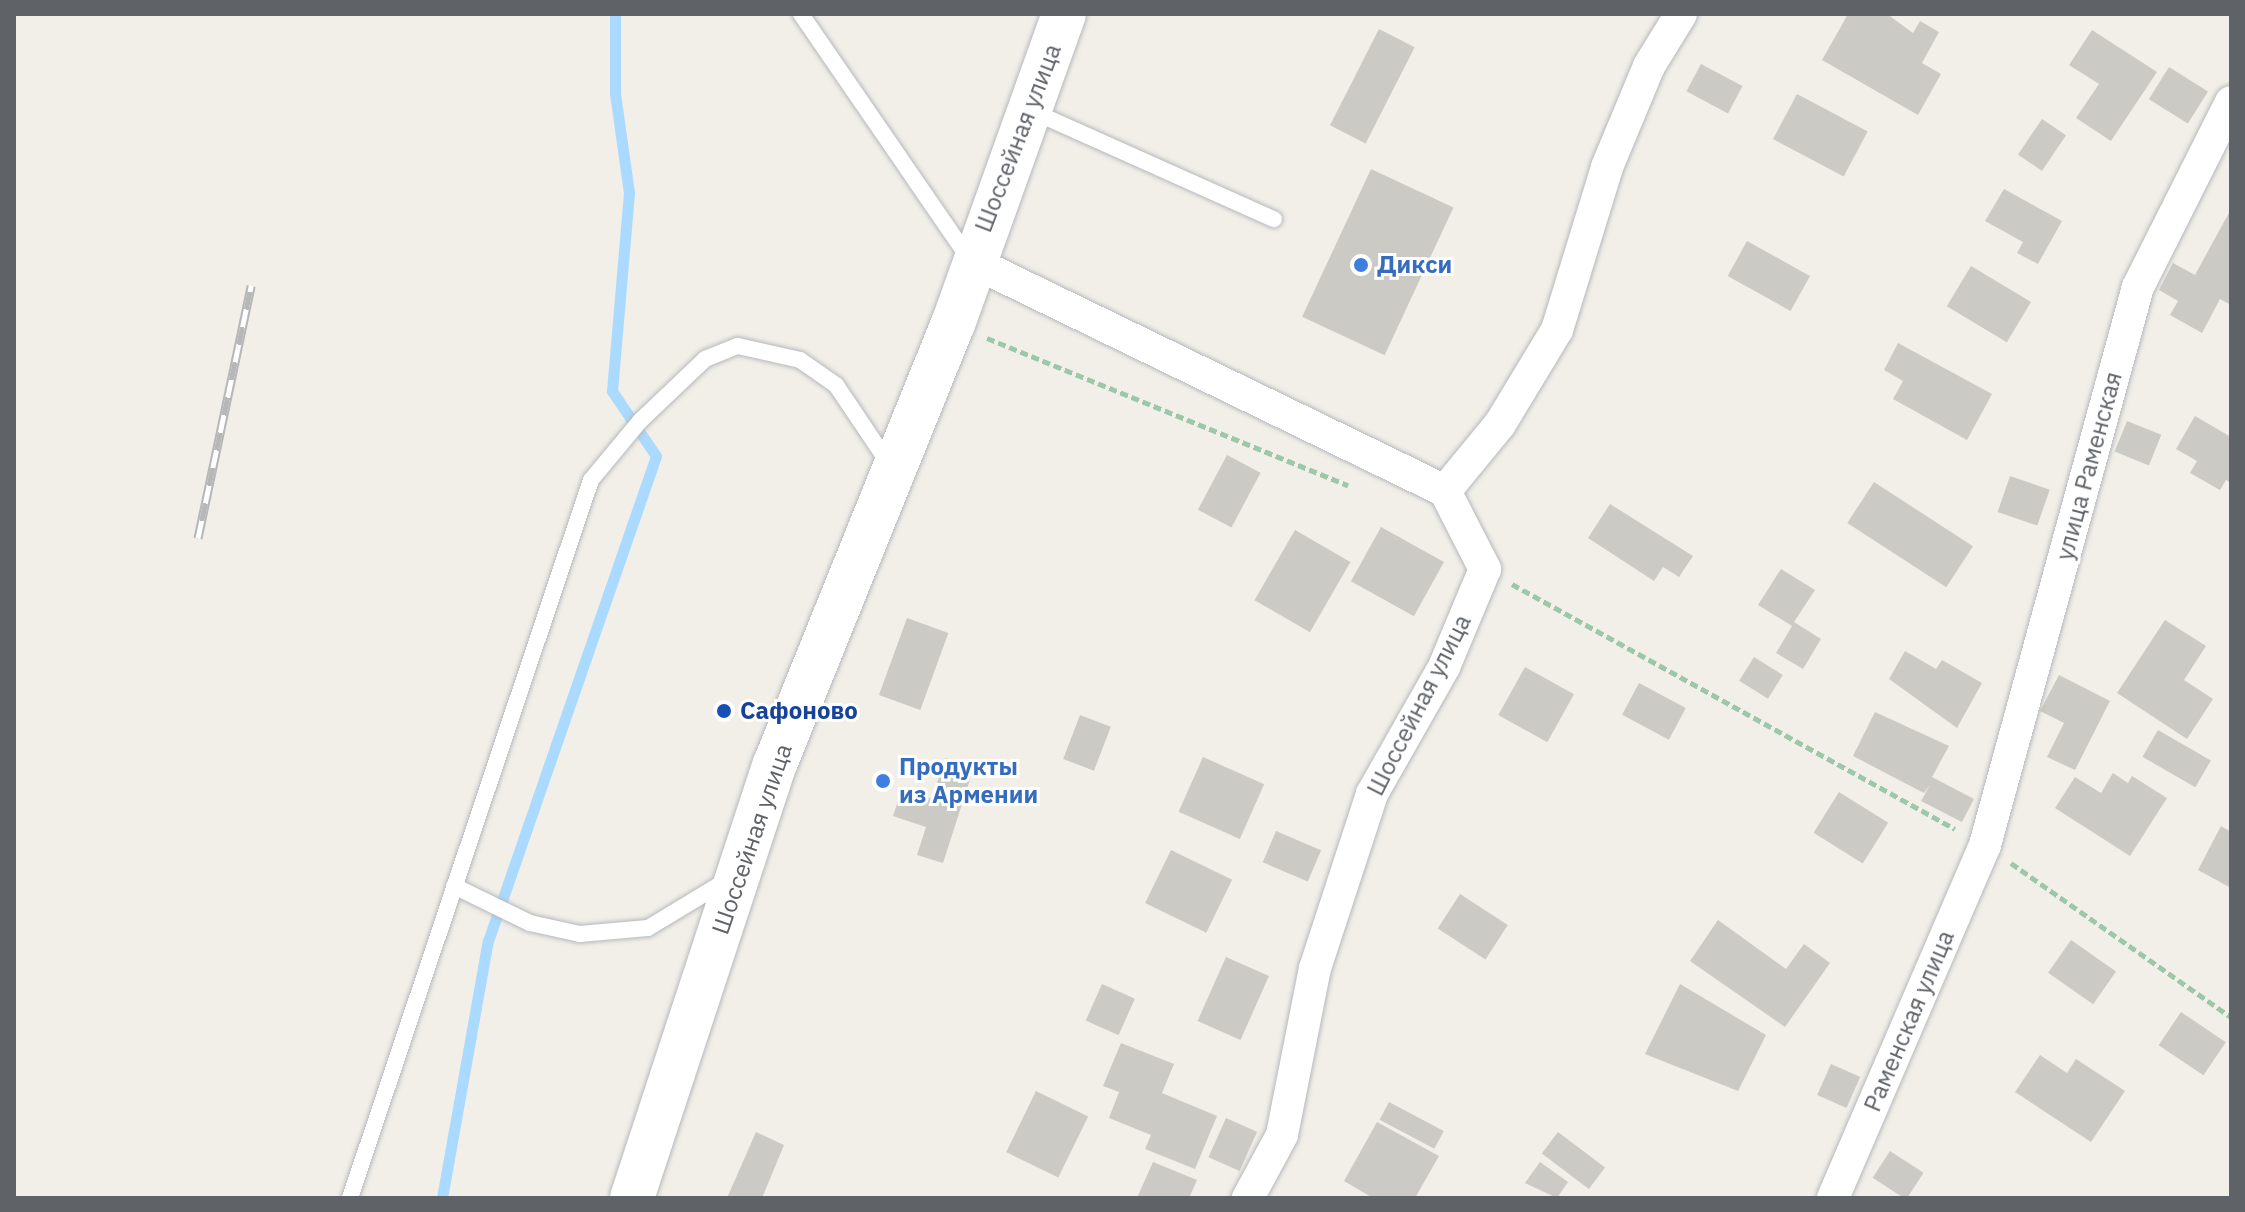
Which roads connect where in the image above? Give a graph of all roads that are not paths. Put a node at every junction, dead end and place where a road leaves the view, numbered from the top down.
1 (801, 14) edge
2 (1064, 14) edge
3 (1681, 14) edge
4 (2231, 102) edge
5 (1031, 110) junction
6 (1274, 219) dead end
7 (971, 261) junction
8 (894, 471) junction
9 (1445, 491) junction
10 (1985, 845) joint
11 (739, 873) junction
12 (454, 886) junction
13 (350, 1198) edge
14 (632, 1198) edge
15 (1248, 1198) edge
16 (1833, 1198) edge

1 - 7 lane
2 - 5 street, Шоссейная улица
3 - 9 street
4 - 10 street, улица Раменская
5 - 6 lane
5 - 7 street, Шоссейная улица
7 - 8 street, Шоссейная улица
7 - 9 street, Шоссейная улица
8 - 11 street, Шоссейная улица
8 - 12 lane
9 - 15 street, Шоссейная улица
10 - 16 street, Раменская улица
11 - 12 lane
11 - 14 street, Шоссейная улица
12 - 13 lane

